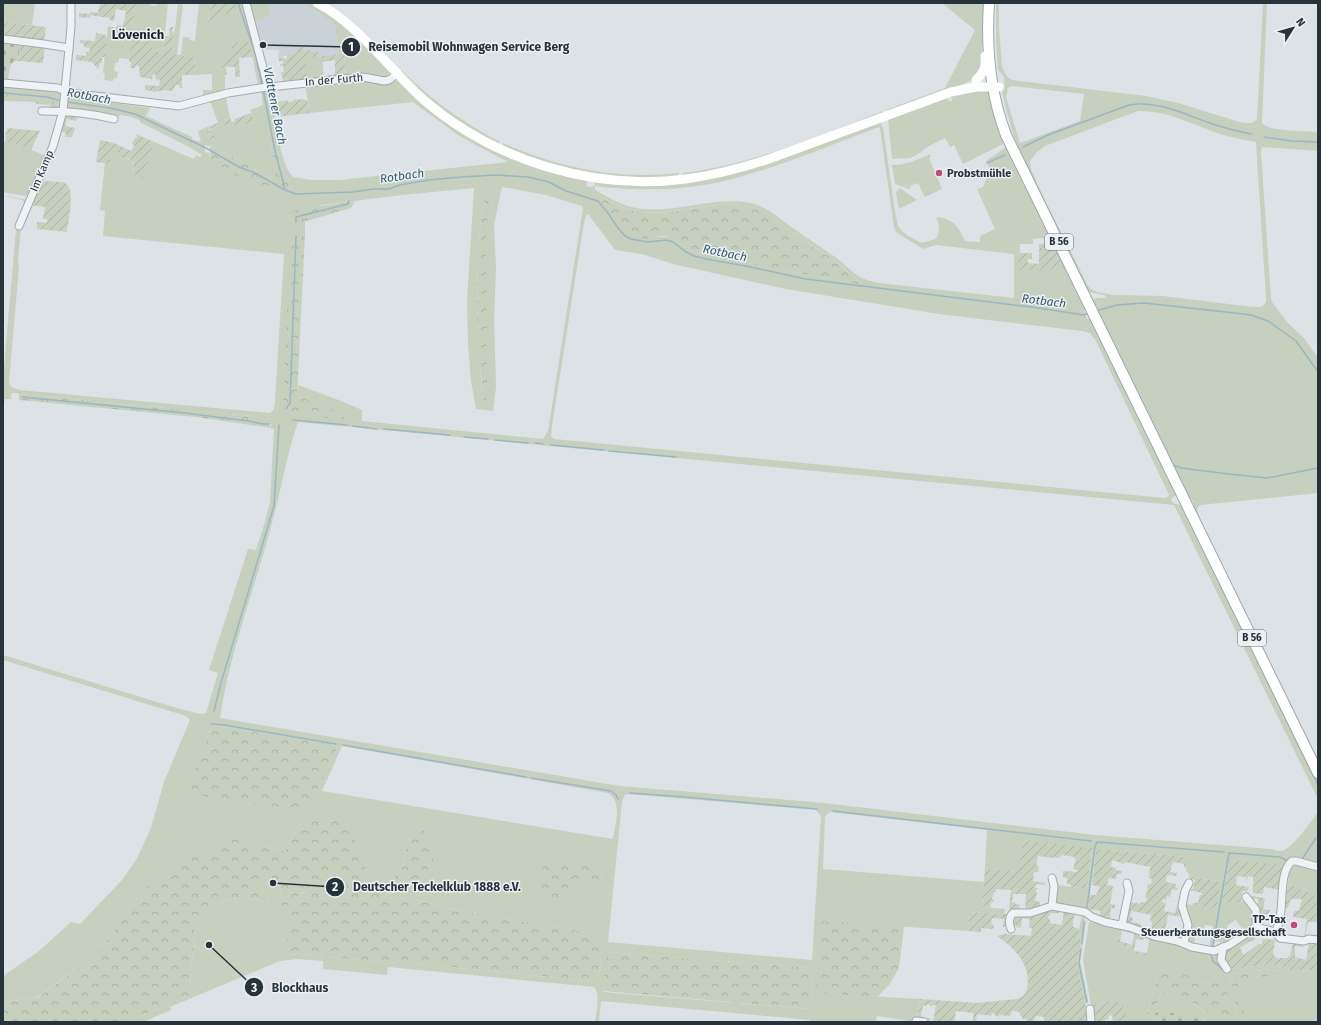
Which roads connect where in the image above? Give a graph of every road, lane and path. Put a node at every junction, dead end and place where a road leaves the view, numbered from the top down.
1 (71, 3) edge
2 (246, 3) edge
3 (317, 3) edge
4 (989, 3) edge
5 (994, 3) edge
6 (988, 33) junction
7 (3, 39) edge
8 (69, 48) junction
9 (397, 74) junction
10 (994, 76) junction
11 (976, 80) junction
12 (3, 83) edge
13 (264, 87) junction
14 (996, 87) junction
15 (951, 92) junction
16 (63, 104) junction
17 (42, 111) dead end
18 (114, 120) dead end
19 (19, 226) dead end
20 (1318, 774) edge
21 (1318, 867) edge
22 (1052, 878) dead end
23 (1127, 883) dead end
24 (1189, 883) dead end
25 (1246, 897) dead end
26 (1052, 906) junction
27 (1122, 925) junction
28 (1256, 927) junction
29 (1011, 929) dead end
30 (1275, 932) junction
31 (1318, 940) edge
32 (1184, 943) junction
33 (1223, 947) junction
34 (1227, 969) dead end
35 (1090, 1009) dead end
36 (1091, 1022) edge

1 - 8 street, Im Kamp
2 - 13 street
3 - 9 street
4 - 6 main road, B 56
5 - 10 main road, B 56
6 - 10 main road, B 56
6 - 11 street
7 - 8 street
8 - 16 street, Im Kamp
9 - 13 street, In der Furth
9 - 15 street
10 - 11 street
10 - 14 main road, B 56
11 - 15 street
12 - 16 street
13 - 16 street, In der Furth
14 - 15 street
14 - 20 main road, B 56
16 - 17 street
16 - 18 street
16 - 19 street, Im Kamp
21 - 30 street
22 - 26 street
23 - 27 street
24 - 32 street
25 - 28 street
26 - 27 street
26 - 29 street
27 - 32 street
28 - 30 street
28 - 33 street
30 - 31 street
32 - 33 street
33 - 34 street
35 - 36 street

